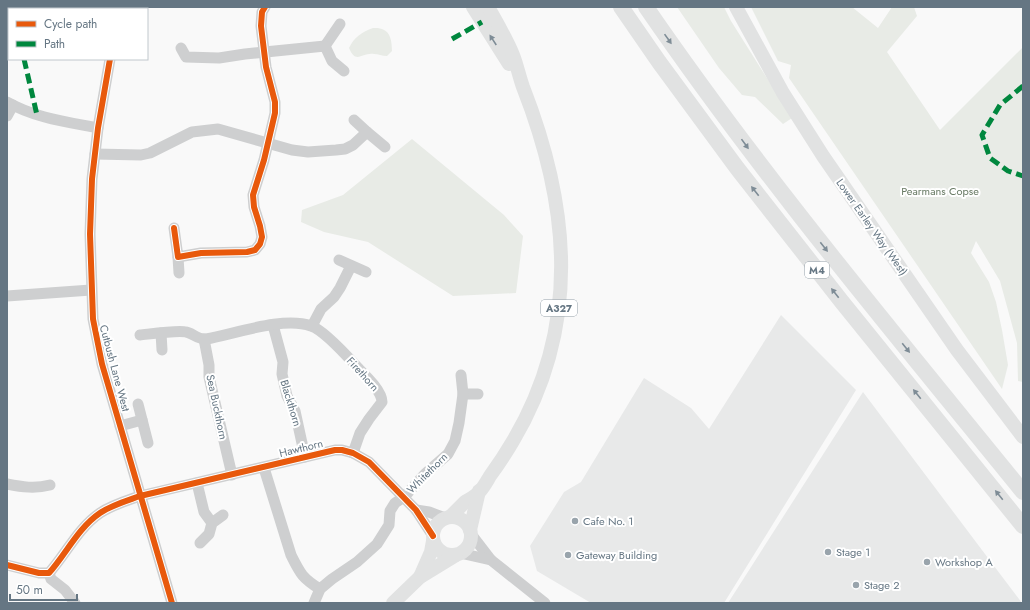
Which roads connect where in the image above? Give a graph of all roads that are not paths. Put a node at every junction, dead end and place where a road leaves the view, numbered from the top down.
1 (265, 7) edge
2 (473, 7) edge
3 (488, 7) edge
4 (621, 7) edge
5 (646, 7) edge
6 (736, 7) edge
7 (340, 24) dead end
8 (325, 46) junction
9 (264, 52) junction
10 (183, 57) dead end
11 (110, 60) edge
12 (344, 71) dead end
13 (522, 84) junction
14 (10, 103) edge
15 (7, 116) edge
16 (354, 120) dead end
17 (98, 128) junction
18 (367, 132) junction
19 (268, 143) junction
20 (385, 147) dead end
21 (95, 154) junction
22 (174, 228) dead end
23 (178, 257) junction
24 (339, 260) dead end
25 (351, 266) junction
26 (366, 272) dead end
27 (179, 273) dead end
28 (91, 290) junction
29 (7, 296) edge
30 (274, 325) junction
31 (312, 326) junction
32 (161, 333) junction
33 (140, 335) dead end
34 (204, 339) junction
35 (162, 350) dead end
36 (461, 375) dead end
37 (463, 394) junction
38 (478, 394) dead end
39 (138, 404) dead end
40 (142, 420) junction
41 (120, 426) junction
42 (1023, 437) edge
43 (148, 443) dead end
44 (353, 453) junction
45 (305, 457) junction
46 (264, 468) junction
47 (232, 475) junction
48 (197, 483) junction
49 (7, 484) edge
50 (50, 485) dead end
51 (480, 491) junction
52 (1023, 492) edge
53 (140, 496) junction
54 (404, 497) junction
55 (416, 510) junction
56 (222, 515) dead end
57 (447, 517) junction
58 (212, 523) junction
59 (1023, 526) edge
60 (471, 532) junction
61 (433, 539) junction
62 (200, 543) dead end
63 (458, 554) junction
64 (491, 560) junction
65 (7, 565) edge
66 (49, 573) junction
67 (420, 577) junction
68 (320, 589) junction
69 (75, 603) edge
70 (172, 603) edge
71 (314, 603) edge
72 (393, 603) edge
73 (545, 603) edge

1 - 9 street
13 -> 2 main road, A327
3 - 13 main road, A327
59 -> 4 highway, M4
5 -> 52 highway, M4
6 - 42 main road, Lower Earley Way (West)
7 - 8 street
8 - 9 street
8 - 12 street
9 - 10 street
9 - 19 street
11 - 17 street, Cutbush Lane West
13 - 51 main road, A327
14 - 15 street
14 - 17 street
16 - 18 street
17 - 21 street, Cutbush Lane West
18 - 19 street
18 - 20 street
19 - 21 street
19 - 23 street
21 - 28 street, Cutbush Lane West
22 - 23 street
23 - 27 street
24 - 25 street
25 - 26 street
25 - 31 street
28 - 29 street
28 - 41 street, Cutbush Lane West
30 - 31 street, Firethorn
30 - 34 street, Firethorn
30 - 45 street, Blackthorn
31 - 44 street, Firethorn
32 - 33 street
32 - 34 street
32 - 35 street
34 - 47 street, Sea Buckthorn
36 - 37 street, Whitethorn
37 - 38 street
37 - 54 street, Whitethorn
39 - 40 street, Cutbush Lane West
40 - 41 street, Cutbush Lane West
40 - 43 street, Cutbush Lane West
41 - 53 street, Cutbush Lane West
44 - 45 street, Hawthorn
44 - 54 street, Hawthorn
45 - 46 street, Hawthorn
46 - 47 street, Hawthorn
46 - 68 street
47 - 48 street, Hawthorn
48 - 53 street, Hawthorn
48 - 58 street
49 - 50 street
51 - 57 main road, A327
51 - 60 main road, A327
53 - 66 street, Hawthorn
53 - 70 street, Cutbush Lane West
54 - 55 street, Hawthorn
54 - 68 street, Whitethorn
55 - 57 street
55 - 61 street, Hawthorn
56 - 58 street
57 - 60 main road
57 - 61 main road
58 - 62 street
60 - 63 main road
60 - 64 street
61 - 63 main road
61 - 67 main road
63 - 64 street
63 - 67 main road
64 - 73 street
65 - 66 street
66 - 69 street
67 - 72 main road
68 - 71 street, Whitethorn

